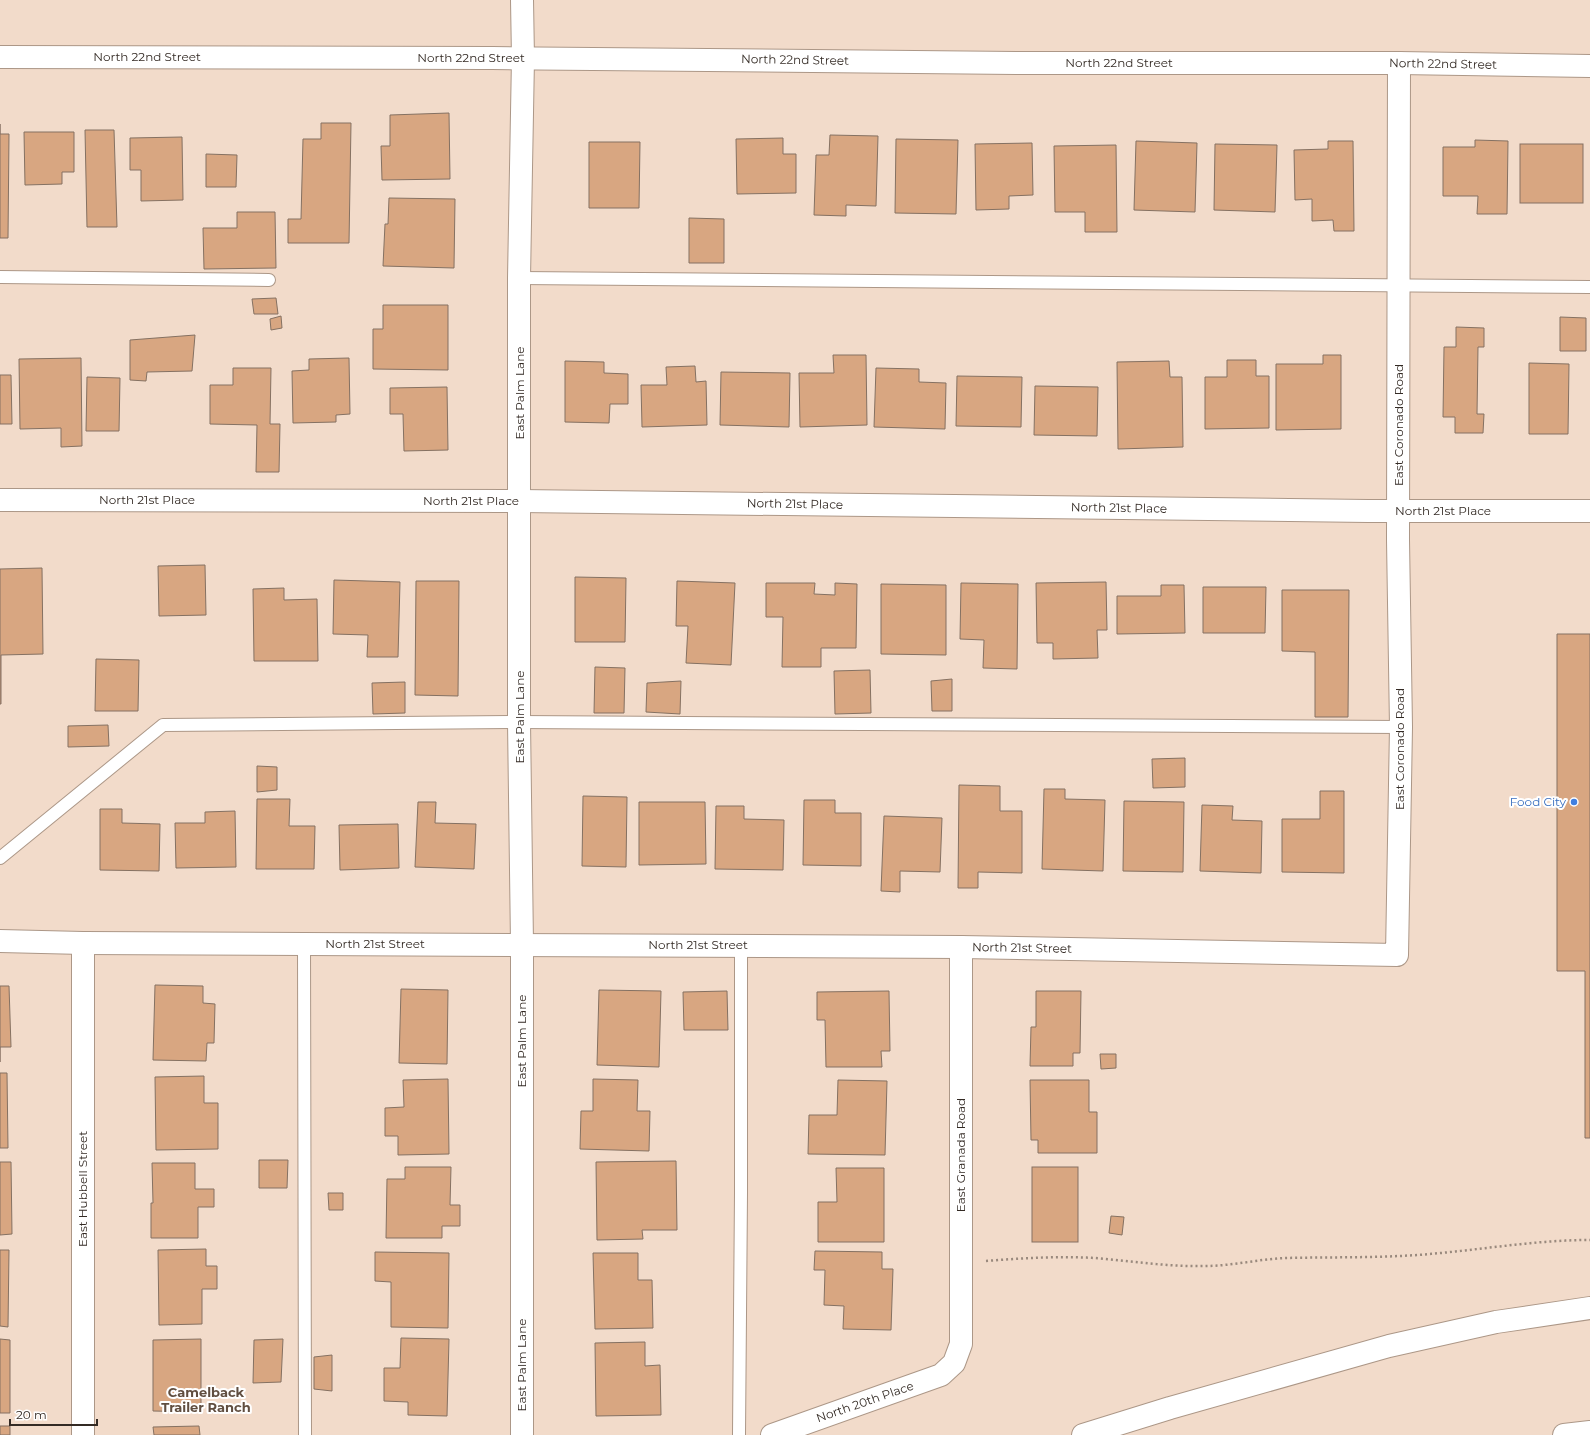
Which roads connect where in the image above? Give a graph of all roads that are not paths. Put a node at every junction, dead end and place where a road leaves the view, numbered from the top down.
1 (522, 0) edge
2 (0, 57) edge
3 (523, 58) junction
4 (1399, 63) junction
5 (1590, 66) edge
6 (0, 277) edge
7 (519, 278) junction
8 (269, 280) dead end
9 (1399, 286) junction
10 (1590, 287) edge
11 (0, 500) edge
12 (520, 501) junction
13 (1398, 511) junction
14 (1590, 511) edge
15 (519, 722) junction
16 (1401, 727) junction
17 (0, 858) edge
18 (0, 941) edge
19 (83, 943) junction
20 (304, 943) junction
21 (522, 944) junction
22 (740, 945) junction
23 (961, 947) junction
24 (1397, 955) joint
25 (1590, 1308) edge
26 (954, 1363) joint
27 (1590, 1432) edge
28 (84, 1435) edge
29 (305, 1435) edge
30 (522, 1435) edge
31 (739, 1435) edge
32 (772, 1435) edge
33 (1083, 1435) edge
34 (1564, 1435) edge

1 - 3 main road, East Palm Lane
2 - 3 main road, North 22nd Street
3 - 4 main road, North 22nd Street
3 - 7 main road, East Palm Lane
4 - 5 main road, North 22nd Street
4 - 9 main road, East Coronado Road
6 - 8 lane
7 - 9 lane
7 - 12 main road, East Palm Lane
9 - 10 lane
9 - 13 main road, East Coronado Road
11 - 12 main road, North 21st Place
12 - 13 main road, North 21st Place
12 - 15 main road, East Palm Lane
13 - 14 main road, North 21st Place
13 - 16 main road, East Coronado Road
15 - 16 lane
15 - 17 lane
15 - 21 main road, East Palm Lane
16 - 24 main road, East Coronado Road
18 - 19 main road, North 21st Street
19 - 20 main road, North 21st Street
19 - 28 main road, East Hubbell Street
20 - 21 main road, North 21st Street
20 - 29 lane
21 - 22 main road, North 21st Street
21 - 30 main road, East Palm Lane
22 - 23 main road, North 21st Street
22 - 31 lane
23 - 24 main road, North 21st Street
23 - 26 main road, East Granada Road
25 - 33 main road
26 - 32 main road, North 20th Place
27 - 34 main road

